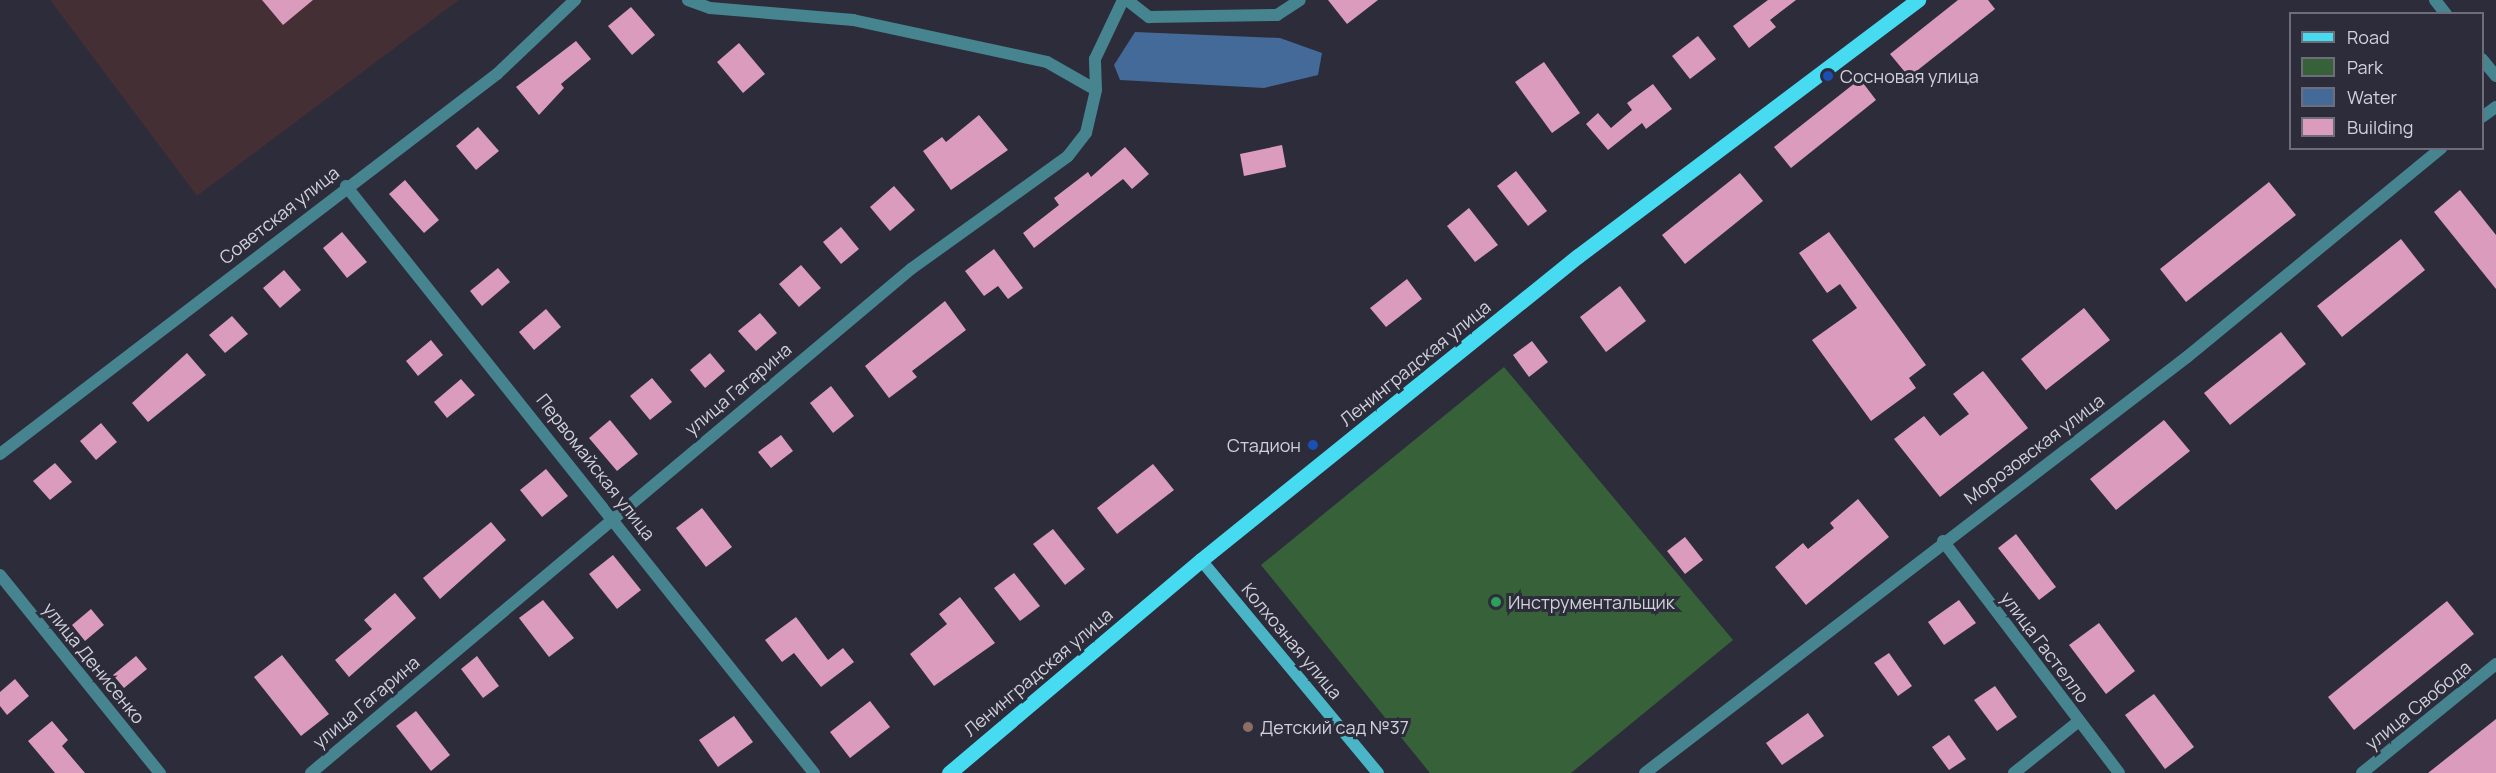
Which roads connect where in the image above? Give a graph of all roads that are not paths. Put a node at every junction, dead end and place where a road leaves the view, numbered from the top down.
1 (575, 0) edge
2 (688, 0) edge
3 (1125, 0) edge
4 (1300, 0) edge
5 (1918, 0) edge
6 (2435, 0) edge
7 (2444, 12) edge
8 (2484, 61) edge
9 (2496, 76) edge
10 (1096, 90) junction
11 (2439, 150) edge
12 (346, 186) junction
13 (0, 454) edge
14 (613, 515) junction
15 (1943, 541) junction
16 (1201, 560) junction
17 (0, 575) edge
18 (2496, 664) edge
19 (2079, 721) junction
20 (160, 773) edge
21 (311, 773) edge
22 (814, 773) edge
23 (949, 773) edge
24 (1378, 773) edge
25 (1645, 773) edge
26 (2013, 773) edge
27 (2120, 773) edge
28 (2362, 773) edge

1 - 12 street, Советская улица
2 - 10 street
3 - 4 street, улица Гагарина
3 - 10 street, улица Гагарина
5 - 16 main road, Ленинградская улица
6 - 7 street
8 - 9 street
10 - 14 street, улица Гагарина
11 - 15 street, Морозовская улица
12 - 13 street, Советская улица
12 - 14 street, Первомайская улица
14 - 21 street, улица Гагарина
14 - 22 street, Первомайская улица
15 - 19 street, улица Гастелло
15 - 25 street, Морозовская улица
16 - 23 main road, Ленинградская улица
16 - 24 main road, Колхозная улица
17 - 20 street, улица Денисенко
18 - 28 street, улица Свобода
19 - 26 street
19 - 27 street, улица Гастелло

